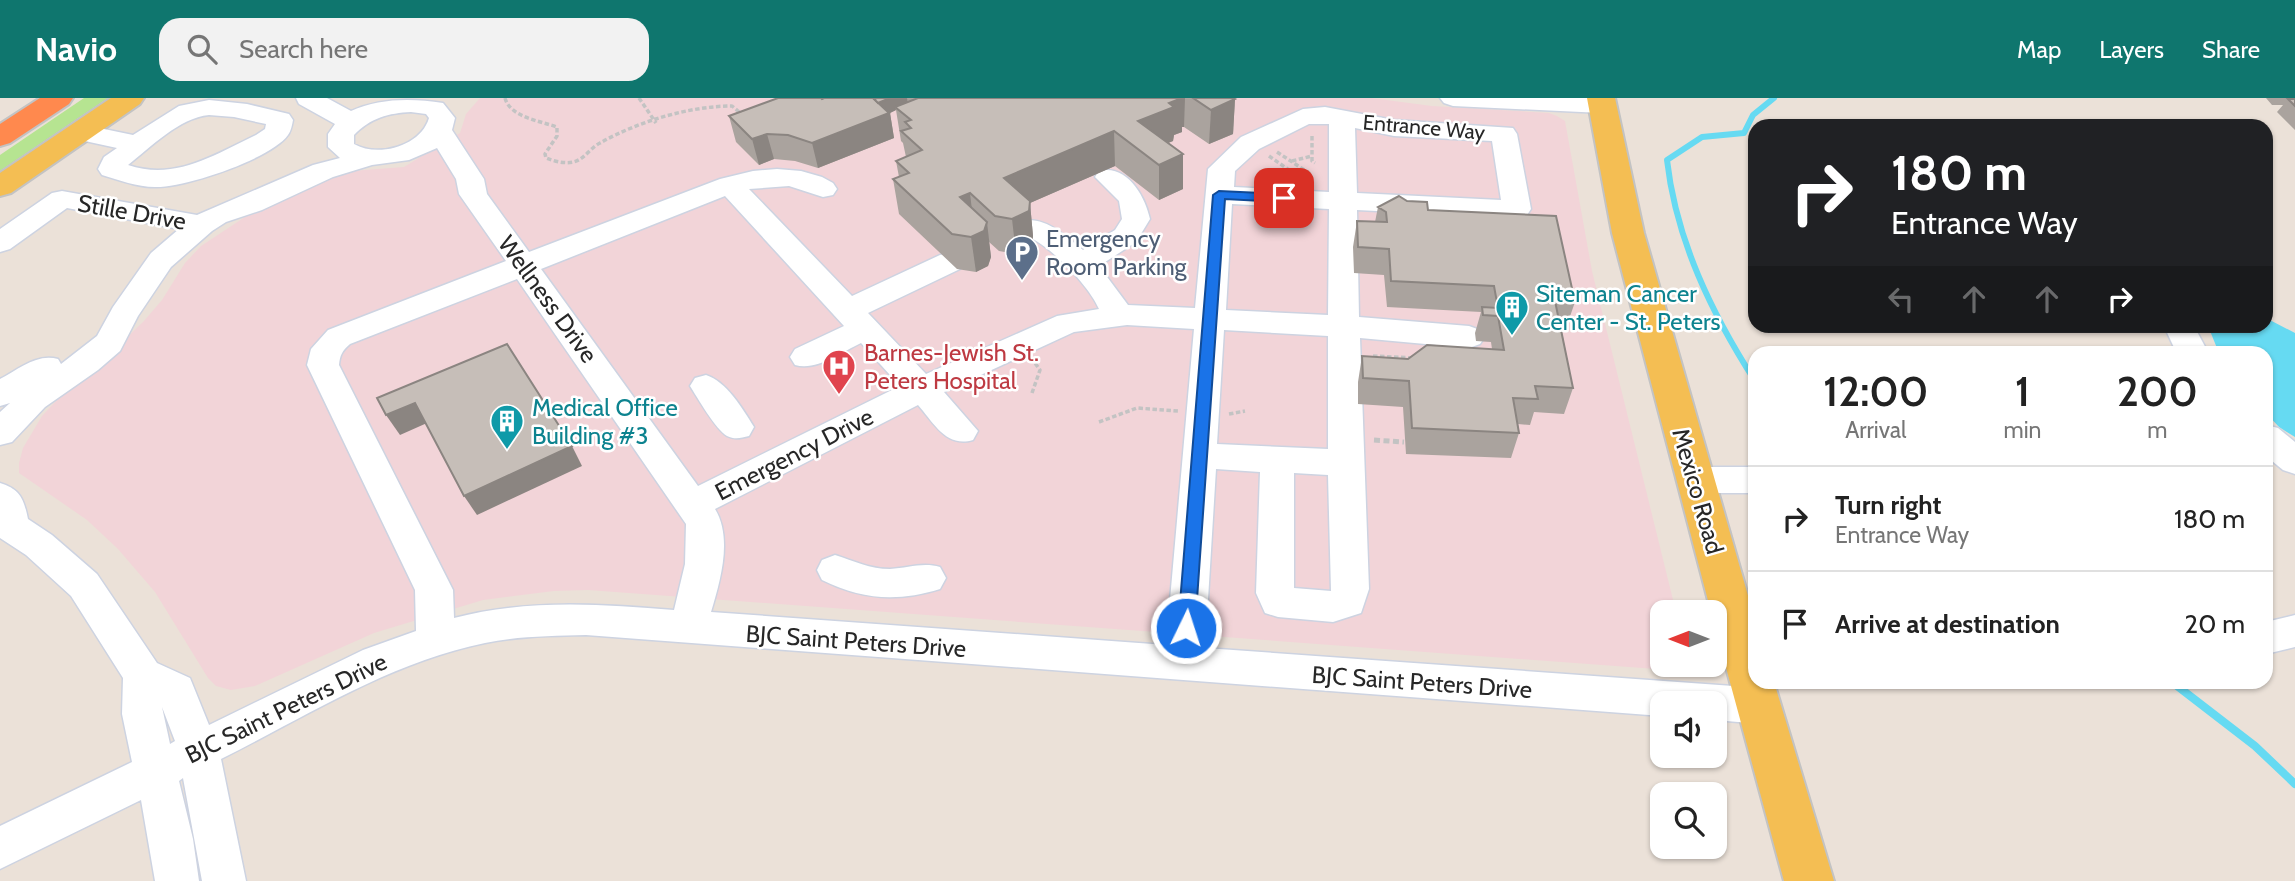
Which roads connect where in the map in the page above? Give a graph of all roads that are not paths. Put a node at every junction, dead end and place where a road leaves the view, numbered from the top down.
1 (16, 98) edge
2 (59, 98) edge
3 (130, 98) edge
4 (302, 98) edge
5 (325, 98) edge
6 (339, 98) edge
7 (1453, 98) edge
8 (309, 99) edge
9 (1601, 102) edge
10 (0, 108) edge
11 (427, 110) edge
12 (1342, 118) junction
13 (345, 131) junction
14 (80, 132) junction
15 (0, 137) edge
16 (138, 144) junction
17 (399, 154) junction
18 (367, 158) junction
19 (1109, 177) dead end
20 (164, 181) junction
21 (730, 185) junction
22 (0, 187) edge
23 (823, 190) dead end
24 (473, 194) junction
25 (1219, 195) junction
26 (1343, 200) junction
27 (127, 209) junction
28 (209, 220) junction
29 (1025, 228) edge
30 (0, 243) edge
31 (950, 262) edge
32 (1080, 265) junction
33 (525, 267) junction
34 (124, 314) junction
35 (1118, 316) junction
36 (1211, 318) junction
37 (855, 320) junction
38 (1344, 326) junction
39 (1469, 337) dead end
40 (806, 358) dead end
41 (706, 386) dead end
42 (920, 390) junction
43 (0, 394) edge
44 (737, 427) dead end
45 (961, 431) dead end
46 (0, 433) edge
47 (2273, 442) edge
48 (1357, 451) junction
49 (1200, 456) junction
50 (1277, 460) junction
51 (2295, 461) edge
52 (1694, 480) junction
53 (1748, 480) edge
54 (694, 504) junction
55 (4, 515) edge
56 (835, 570) dead end
57 (927, 578) dead end
58 (686, 628) junction
59 (2295, 631) edge
60 (2273, 636) edge
61 (436, 640) junction
62 (1748, 662) edge
63 (1184, 665) junction
64 (144, 675) junction
65 (1756, 689) edge
66 (1761, 706) junction
67 (198, 749) junction
68 (154, 772) junction
69 (0, 848) edge
70 (177, 881) edge
71 (224, 881) edge
72 (1809, 881) edge

1 - 10 highway
2 - 15 highway
3 - 14 main road
4 - 8 street
5 - 8 street
6 - 11 street
7 - 9 street
8 - 13 street
9 - 52 main road, Mexico Road
11 - 13 street
11 - 17 street
11 - 24 street, Wellness Drive
12 - 25 street, Entrance Way
12 - 26 street
12 - 26 street, Entrance Way
13 - 18 street
13 - 28 street
14 - 16 street
14 - 22 main road
16 - 20 street
16 - 20 street
17 - 18 street
17 - 24 street, Wellness Drive
18 - 28 street
19 - 32 street
20 - 27 street
21 - 23 street
21 - 33 street
21 - 37 street
24 - 33 street, Wellness Drive
25 - 26 street, Entrance Way
25 - 36 street, Entrance Way
26 - 38 street
27 - 28 street, Stille Drive
27 - 30 street, Stille Drive
28 - 34 street
29 - 32 street
31 - 37 street
32 - 35 street
33 - 54 street, Wellness Drive
33 - 61 street
34 - 43 street
34 - 46 street
35 - 36 street, Emergency Drive
35 - 42 street, Emergency Drive
36 - 38 street, Emergency Drive
36 - 49 street, Entrance Way
37 - 40 street
37 - 42 street
38 - 39 street, Emergency Drive
38 - 48 street
41 - 44 street
42 - 45 street
42 - 54 street, Emergency Drive
47 - 51 street
48 - 50 street
48 - 50 street
49 - 50 street
49 - 63 street, Entrance Way
52 - 53 street
52 - 62 main road, Mexico Road
54 - 58 street, Wellness Drive
55 - 64 street
56 - 57 street
58 - 61 street, BJC Saint Peters Drive
58 - 63 street, BJC Saint Peters Drive
59 - 60 street
61 - 67 street, BJC Saint Peters Drive
63 - 66 street, BJC Saint Peters Drive
64 - 67 street
64 - 68 street
65 - 66 main road, Mexico Road
66 - 72 main road, Mexico Road
67 - 68 street, BJC Saint Peters Drive
67 - 71 street
68 - 69 street, BJC Saint Peters Drive
68 - 70 street

